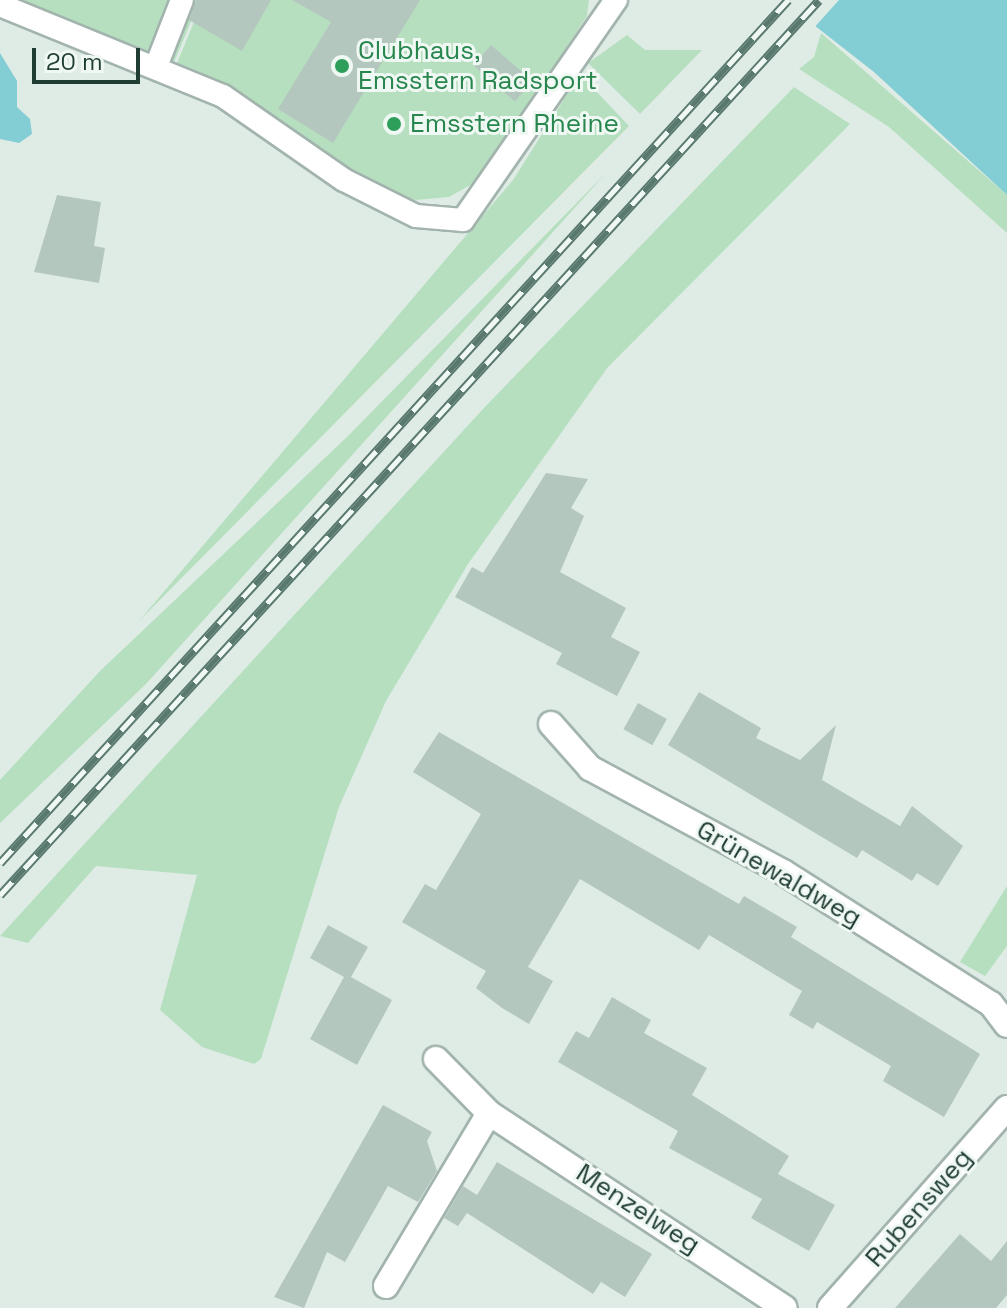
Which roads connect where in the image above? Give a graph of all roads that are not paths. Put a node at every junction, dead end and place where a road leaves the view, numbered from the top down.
1 (182, 0) edge
2 (616, 0) edge
3 (0, 5) edge
4 (157, 64) junction
5 (551, 724) dead end
6 (1007, 1025) edge
7 (436, 1059) dead end
8 (1007, 1108) edge
9 (489, 1113) junction
10 (386, 1286) dead end
11 (785, 1308) edge
12 (830, 1308) edge

1 - 4 lane
2 - 4 lane
3 - 4 lane
5 - 6 street, Grünewaldweg
7 - 9 street, Menzelweg
8 - 12 street, Rubensweg
9 - 10 street
9 - 11 street, Menzelweg

